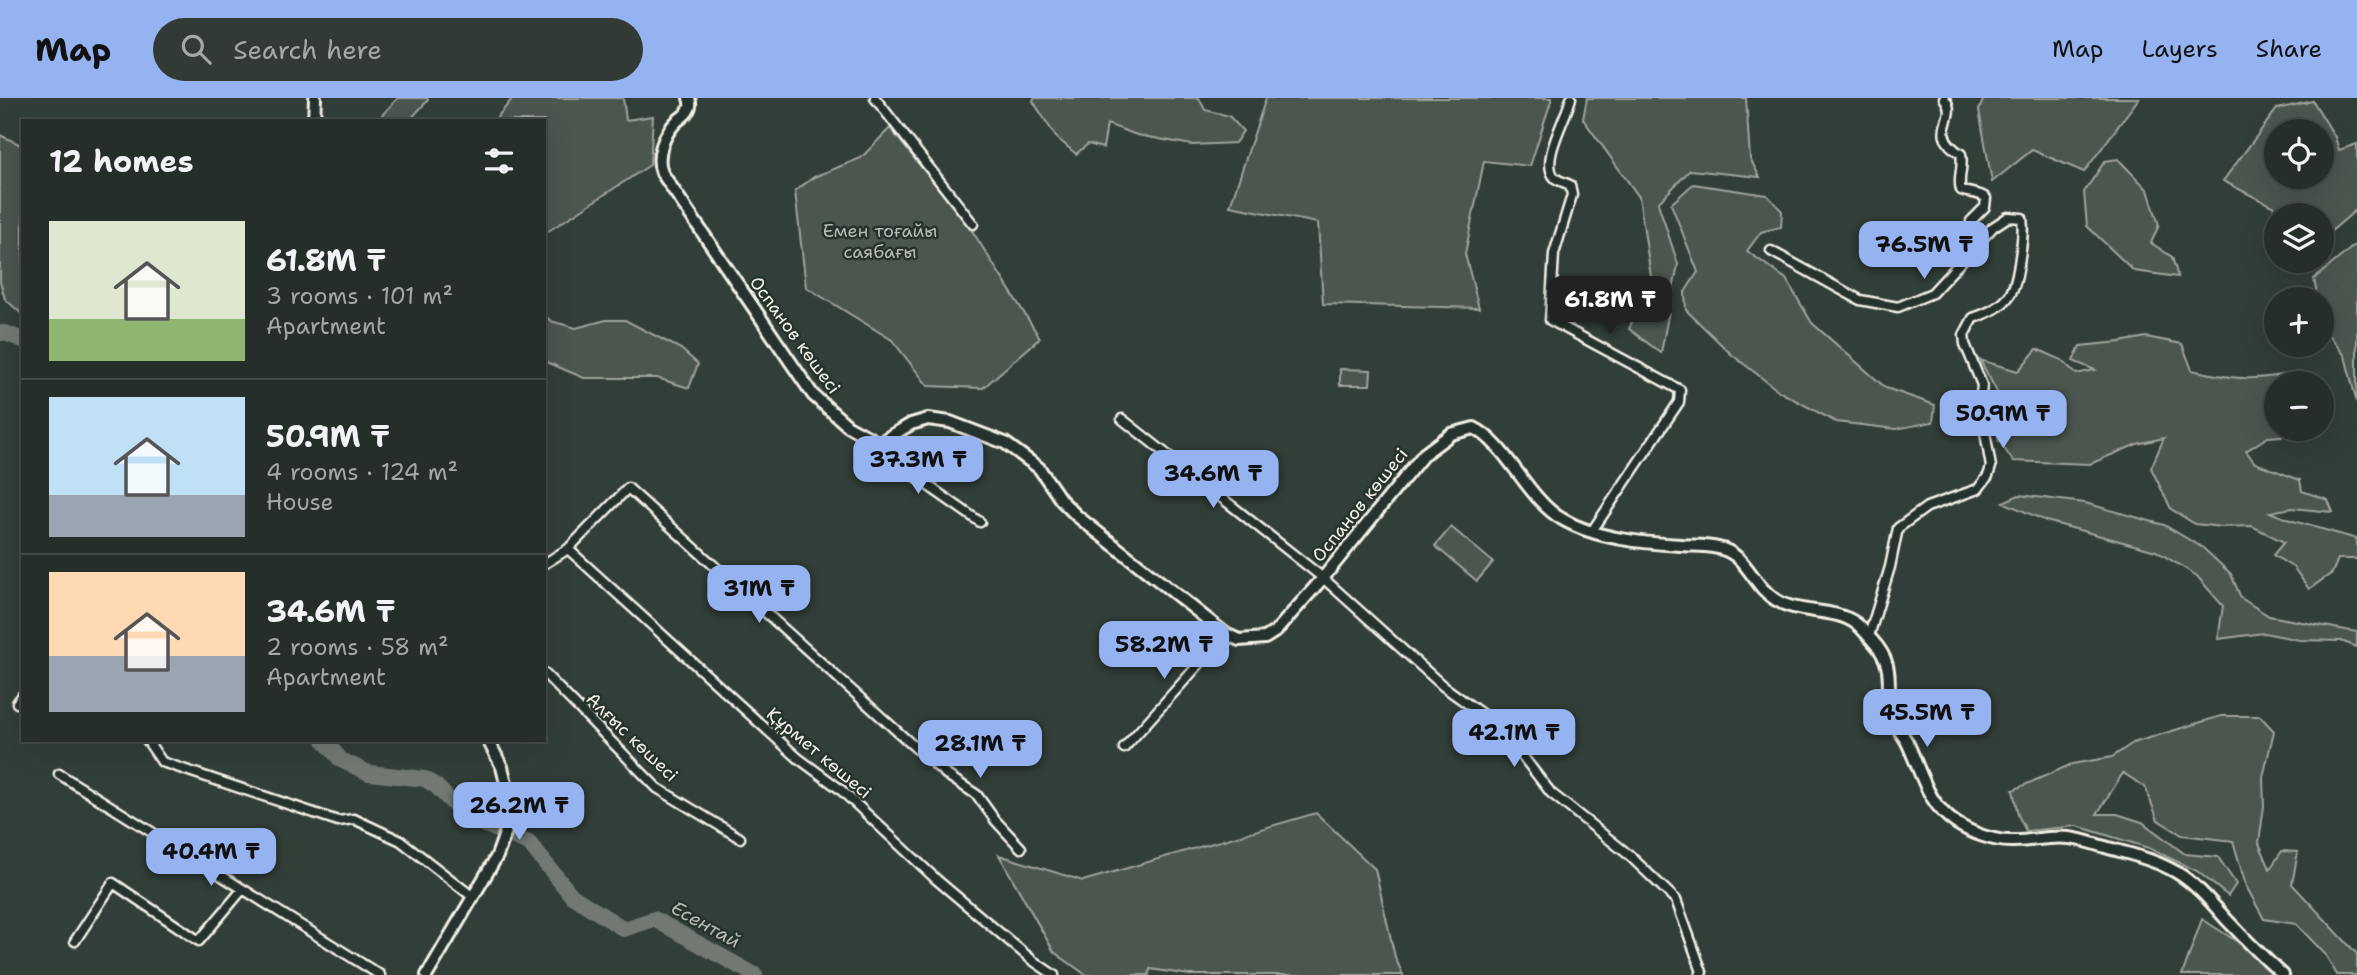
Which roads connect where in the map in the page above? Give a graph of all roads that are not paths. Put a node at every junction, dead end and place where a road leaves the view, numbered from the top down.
1 (315, 98) edge
2 (690, 98) edge
3 (876, 98) edge
4 (1571, 98) edge
5 (1944, 98) edge
6 (314, 119) edge
7 (972, 224) dead end
8 (1980, 242) junction
9 (1771, 251) dead end
10 (1122, 419) dead end
11 (879, 443) junction
12 (980, 522) dead end
13 (1592, 531) junction
14 (568, 549) junction
15 (546, 563) edge
16 (1323, 578) junction
17 (1226, 634) junction
18 (1868, 636) junction
19 (546, 675) edge
20 (21, 698) edge
21 (17, 703) dead end
22 (148, 742) edge
23 (489, 742) edge
24 (1124, 748) dead end
25 (59, 774) dead end
26 (740, 838) dead end
27 (1021, 848) dead end
28 (242, 890) junction
29 (473, 897) junction
30 (75, 941) dead end
31 (1702, 974) edge
32 (380, 975) edge
33 (426, 975) edge
34 (1054, 975) edge
35 (2283, 975) edge

1 - 6 street
2 - 11 street, Оспанов көшесі
3 - 7 street
4 - 13 street
5 - 8 street
8 - 9 street
8 - 18 street
10 - 16 street
11 - 12 street
11 - 17 street
13 - 16 street, Оспанов көшесі
13 - 18 street, Оспанов көшесі
14 - 15 street
14 - 27 street
14 - 34 street, Құрмет көшесі
16 - 17 street, Оспанов көшесі
16 - 31 street
17 - 24 street
18 - 35 street, Оспанов көшесі
19 - 26 street, Алғыс көшесі
20 - 21 street
22 - 29 street
23 - 29 street
25 - 28 street
28 - 30 street
28 - 32 street
29 - 33 street

